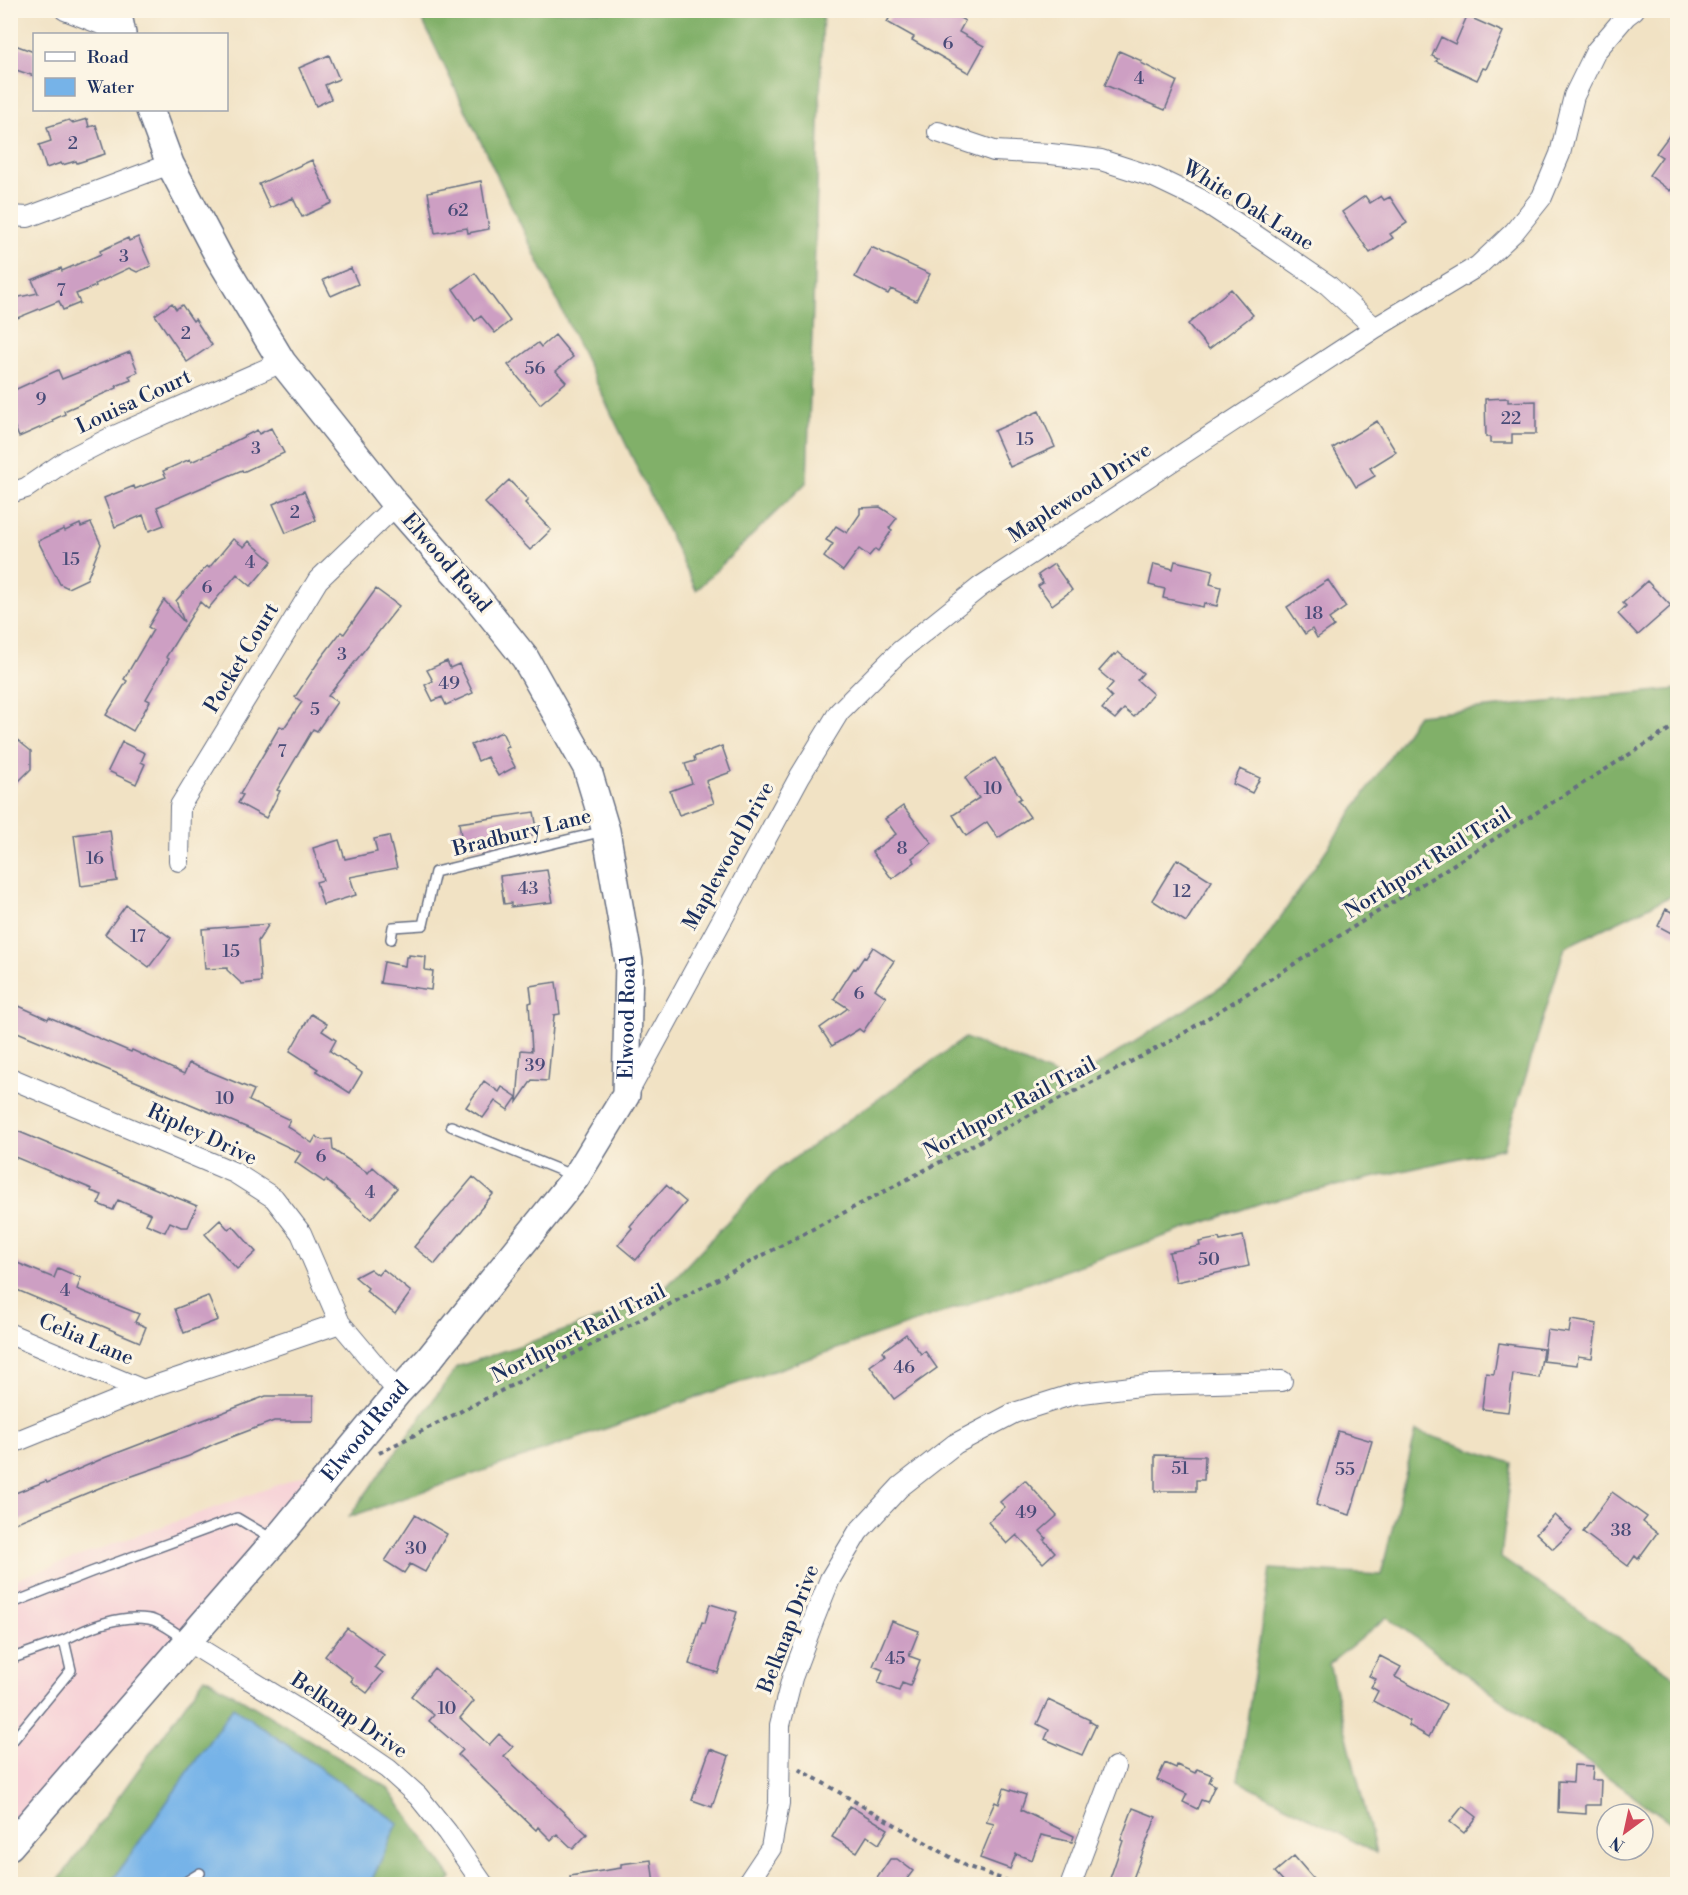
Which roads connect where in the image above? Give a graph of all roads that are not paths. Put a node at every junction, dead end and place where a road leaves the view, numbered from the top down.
1 (65, 10) edge
2 (1634, 10) edge
3 (120, 26) edge
4 (150, 111) edge
5 (938, 132) dead end
6 (170, 164) junction
7 (10, 216) edge
8 (1375, 328) junction
9 (282, 362) junction
10 (10, 493) edge
11 (396, 505) junction
12 (606, 831) junction
13 (179, 861) dead end
14 (391, 939) dead end
15 (10, 1078) edge
16 (626, 1095) junction
17 (451, 1125) dead end
18 (576, 1177) junction
19 (340, 1323) junction
20 (10, 1334) edge
21 (1282, 1381) dead end
22 (143, 1390) junction
23 (398, 1392) junction
24 (10, 1444) edge
25 (275, 1541) junction
26 (10, 1604) edge
27 (64, 1640) junction
28 (187, 1641) junction
29 (10, 1659) edge
30 (10, 1744) edge
31 (1115, 1767) dead end
32 (10, 1846) edge
33 (200, 1873) dead end
34 (182, 1884) edge
35 (483, 1884) edge
36 (747, 1884) edge
37 (1071, 1884) edge

1 - 3 street
2 - 8 street, Maplewood Drive
4 - 6 main road, Elwood Road
5 - 8 street, White Oak Lane
6 - 7 street
6 - 9 main road, Elwood Road
8 - 16 street, Maplewood Drive
9 - 10 street, Louisa Court
9 - 11 main road, Elwood Road
11 - 12 main road, Elwood Road
11 - 13 street, Pocket Court
12 - 14 lane, Bradbury Lane
12 - 16 main road, Elwood Road
15 - 19 street, Ripley Drive
16 - 18 main road, Elwood Road
17 - 18 lane
18 - 23 main road, Elwood Road
19 - 22 street
19 - 23 street, Ripley Drive
20 - 22 street, Celia Lane
21 - 36 street, Belknap Drive
22 - 24 street
23 - 25 main road, Elwood Road
25 - 26 lane
25 - 28 main road, Elwood Road
27 - 28 lane
27 - 29 lane
27 - 30 lane
28 - 32 main road, Elwood Road
28 - 35 street, Belknap Drive
31 - 37 street
33 - 34 lane

